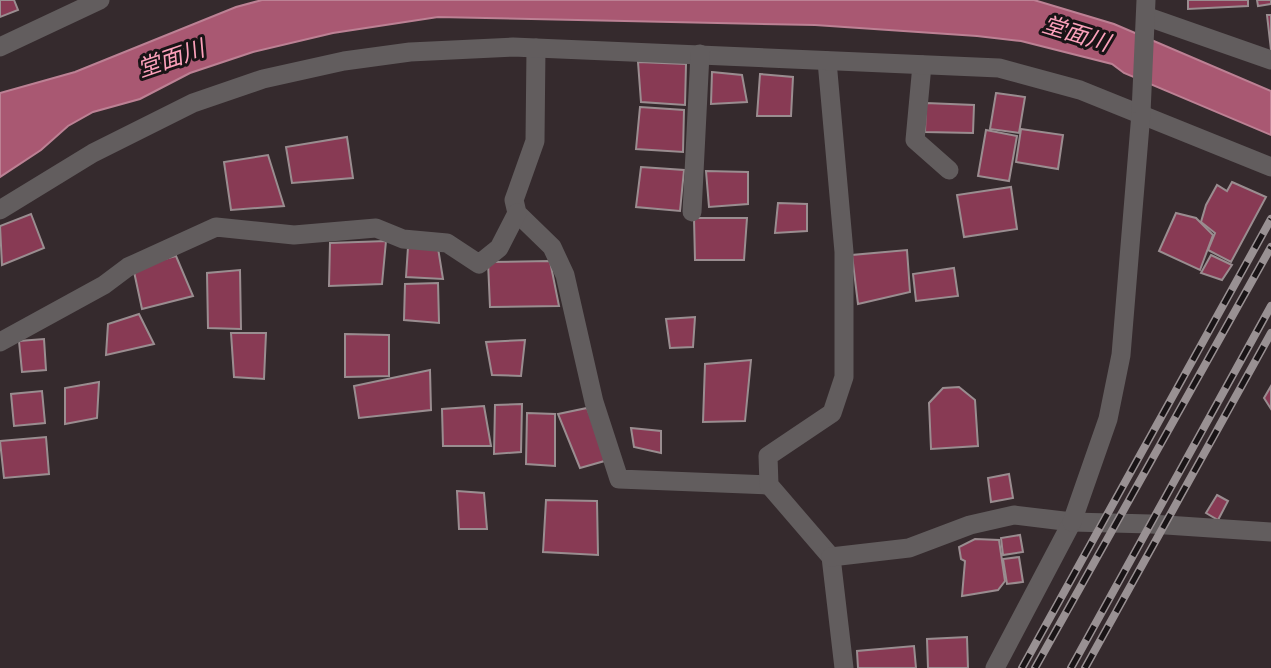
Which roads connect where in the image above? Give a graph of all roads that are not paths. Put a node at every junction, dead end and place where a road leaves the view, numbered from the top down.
1 (100, 0) edge
2 (1147, 9) edge
3 (0, 47) edge
4 (536, 48) junction
5 (700, 54) junction
6 (1271, 60) edge
7 (827, 61) junction
8 (922, 65) junction
9 (1142, 113) junction
10 (1271, 167) edge
11 (949, 170) dead end
12 (0, 210) edge
13 (692, 212) dead end
14 (517, 214) junction
15 (0, 342) edge
16 (769, 485) junction
17 (1072, 522) junction
18 (1271, 532) edge
19 (831, 557) junction
20 (844, 668) edge
21 (996, 668) edge

1 - 3 street
2 - 6 street
2 - 9 street
4 - 5 street
4 - 12 street
4 - 14 street
5 - 7 street
5 - 13 street
7 - 8 street
7 - 16 street
8 - 9 street
8 - 11 street
9 - 10 street
9 - 17 street
14 - 15 street
14 - 16 street
16 - 19 street
17 - 18 street
17 - 19 street
17 - 21 street
19 - 20 street

